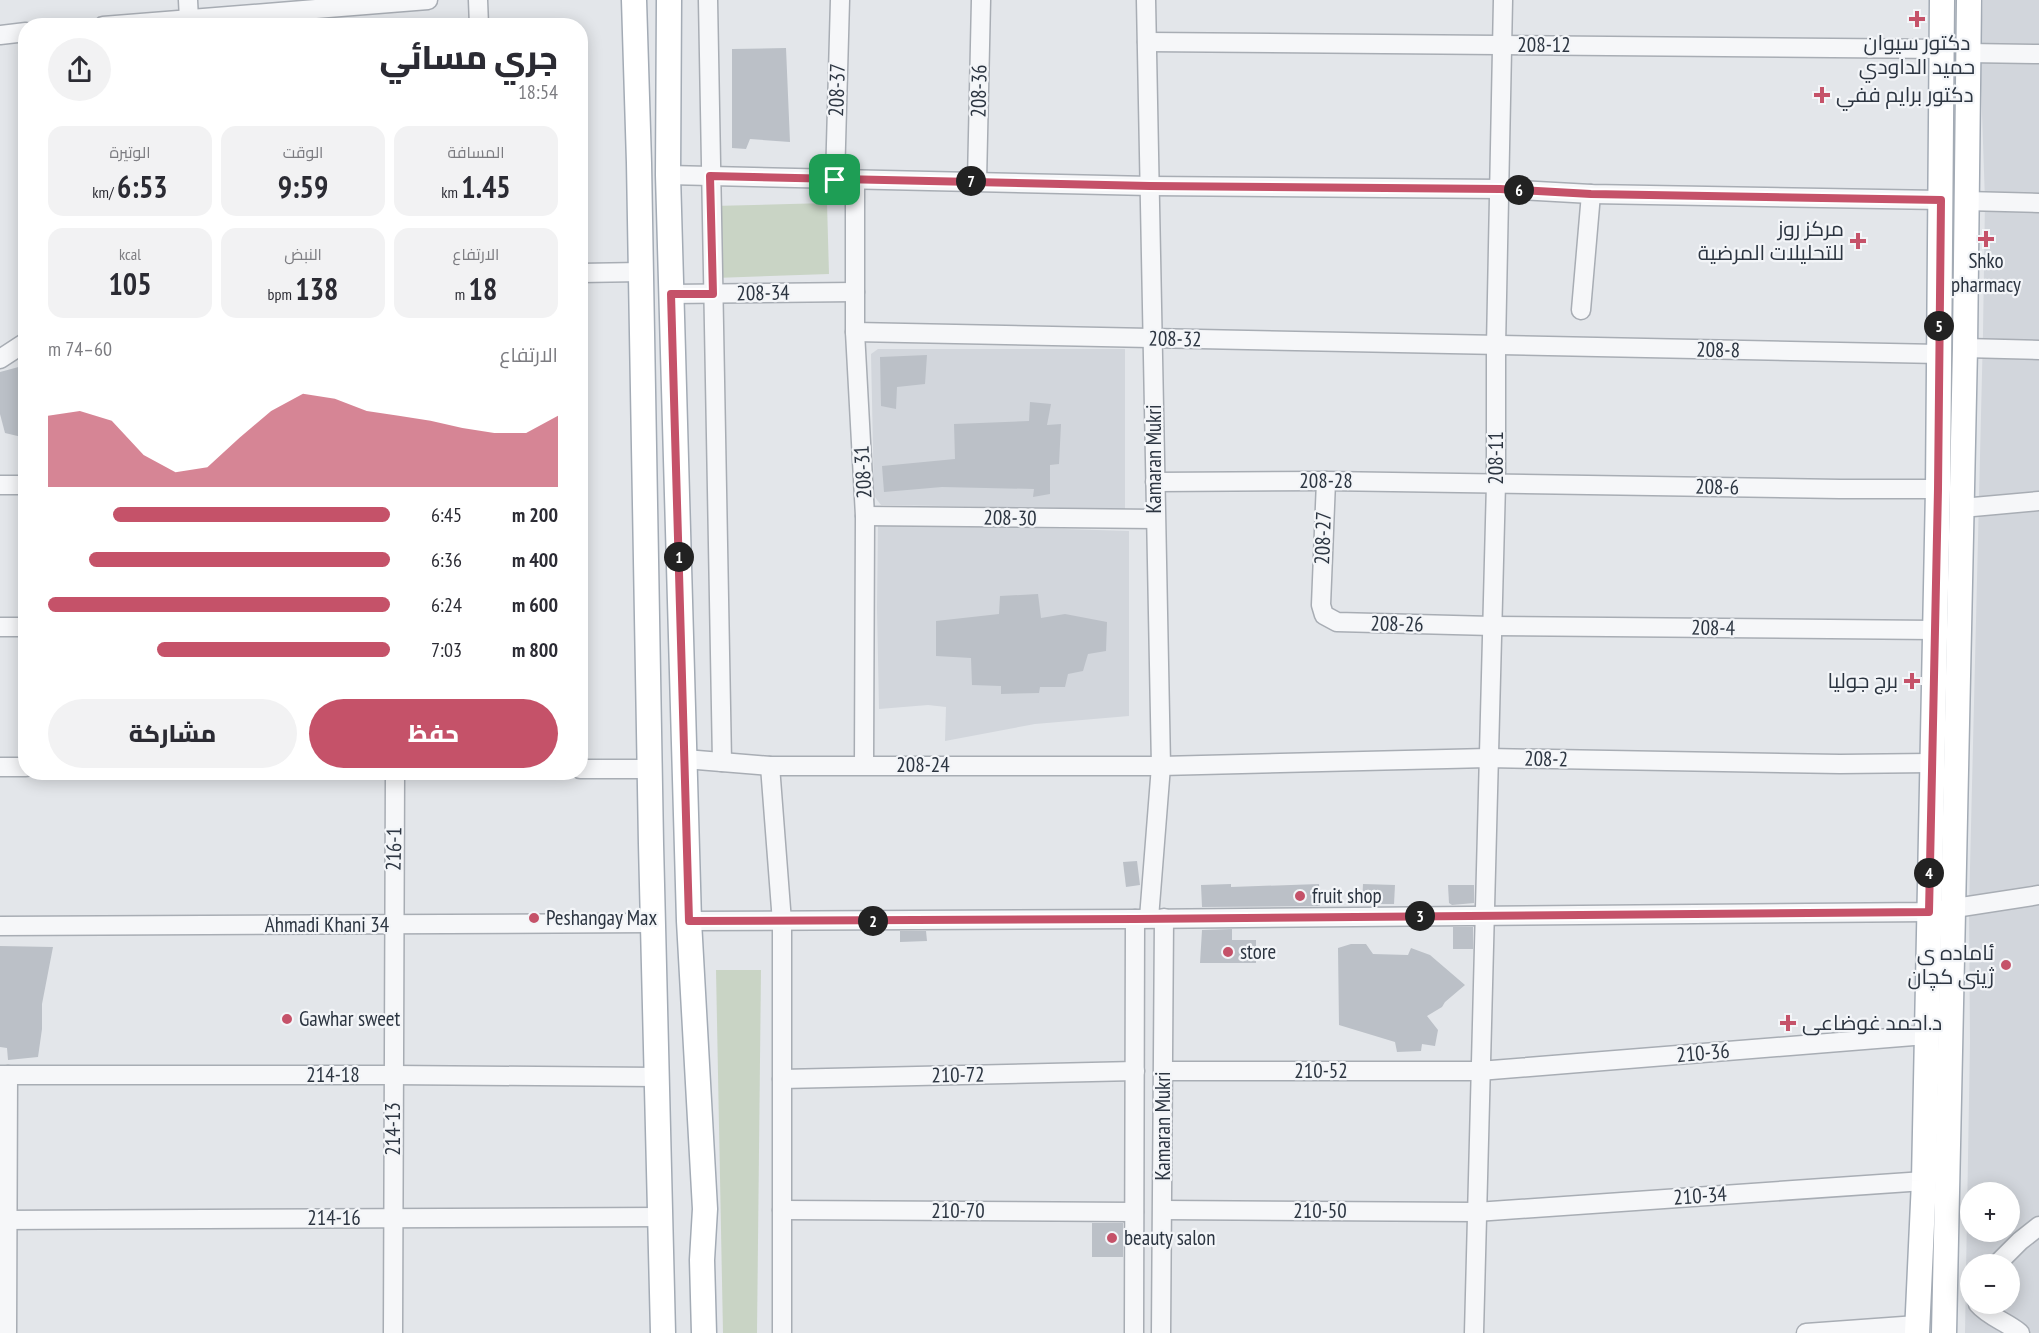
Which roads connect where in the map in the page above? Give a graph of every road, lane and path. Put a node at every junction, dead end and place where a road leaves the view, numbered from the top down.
1 (188, 0) edge
2 (428, 0) edge
3 (478, 0) edge
4 (634, 0) edge
5 (669, 0) edge
6 (708, 0) edge
7 (840, 0) edge
8 (981, 0) edge
9 (1146, 0) edge
10 (1503, 0) edge
11 (1942, 0) edge
12 (1969, 0) edge
13 (189, 18) edge
14 (213, 18) edge
15 (479, 18) edge
16 (18, 33) edge
17 (0, 34) edge
18 (1147, 42) junction
19 (1502, 45) junction
20 (1942, 49) junction
21 (1968, 52) junction
22 (2039, 54) edge
23 (668, 175) junction
24 (710, 176) junction
25 (835, 180) junction
26 (855, 180) junction
27 (977, 181) junction
28 (1150, 186) junction
29 (1500, 189) junction
30 (1591, 194) junction
31 (1941, 200) junction
32 (1966, 201) junction
33 (2039, 203) edge
34 (641, 272) junction
35 (588, 273) edge
36 (855, 292) junction
37 (671, 294) junction
38 (713, 294) junction
39 (1581, 310) dead end
40 (855, 332) junction
41 (1153, 339) junction
42 (1496, 346) junction
43 (18, 347) edge
44 (1965, 348) junction
45 (2039, 350) edge
46 (1939, 354) junction
47 (0, 359) edge
48 (675, 423) junction
49 (644, 427) junction
50 (676, 474) junction
51 (645, 475) junction
52 (1326, 481) junction
53 (1155, 482) junction
54 (1496, 483) junction
55 (0, 484) edge
56 (18, 484) edge
57 (1938, 489) junction
58 (2039, 501) edge
59 (1962, 508) junction
60 (865, 516) junction
61 (1155, 519) junction
62 (1321, 595) joint
63 (1492, 626) junction
64 (0, 627) edge
65 (18, 627) edge
66 (1934, 630) junction
67 (1488, 758) junction
68 (685, 759) junction
69 (722, 762) junction
70 (1931, 763) junction
71 (864, 765) junction
72 (770, 766) junction
73 (1161, 766) junction
74 (0, 767) edge
75 (18, 767) edge
76 (588, 769) edge
77 (650, 769) junction
78 (395, 780) edge
79 (2039, 895) edge
80 (1953, 909) junction
81 (1929, 912) junction
82 (1484, 915) junction
83 (1150, 919) junction
84 (689, 921) junction
85 (782, 922) junction
86 (653, 923) junction
87 (394, 925) junction
88 (0, 926) edge
89 (1926, 1035) junction
90 (1135, 1071) junction
91 (1164, 1071) junction
92 (1479, 1071) junction
93 (4, 1075) edge
94 (393, 1075) junction
95 (657, 1077) junction
96 (782, 1079) junction
97 (1924, 1181) junction
98 (782, 1210) junction
99 (1163, 1210) junction
100 (1134, 1212) junction
101 (1476, 1212) junction
102 (661, 1216) junction
103 (393, 1218) junction
104 (4, 1220) edge
105 (2039, 1226) edge
106 (2007, 1254) edge
107 (662, 1260) junction
108 (702, 1260) junction
109 (1161, 1298) junction
110 (1134, 1299) junction
111 (1992, 1314) edge
112 (1917, 1329) edge
113 (7, 1333) edge
114 (393, 1333) edge
115 (665, 1333) edge
116 (701, 1333) edge
117 (782, 1333) edge
118 (1134, 1333) edge
119 (1161, 1333) edge
120 (1474, 1333) edge
121 (1806, 1333) edge
122 (1944, 1333) edge
123 (2020, 1333) edge

1 - 13 street
2 - 14 street
3 - 15 street
4 - 34 main road
5 - 23 main road
6 - 24 street
7 - 25 street, 208-37
8 - 27 street, 208-36
9 - 18 street, Kamaran Mukri
10 - 19 street, 208-11
11 - 20 main road
12 - 21 main road
16 - 17 street
18 - 19 street, 208-12
18 - 28 street, Kamaran Mukri
19 - 20 street, 208-12
19 - 29 street, 208-11
20 - 31 main road
21 - 22 street
21 - 32 main road
23 - 24 street
23 - 37 main road
24 - 25 street
24 - 38 street
25 - 26 street
26 - 27 street
26 - 36 street, 208-31
27 - 28 street
28 - 29 street
28 - 41 street, Kamaran Mukri
29 - 30 street
29 - 42 street, 208-11
30 - 31 street
30 - 39 street
31 - 46 main road
32 - 33 street
32 - 44 main road
34 - 35 street
34 - 49 main road
36 - 38 street, 208-34
36 - 40 street, 208-31
37 - 38 street, 208-34
37 - 48 main road
38 - 69 street
40 - 41 street, 208-32
40 - 60 street, 208-31
41 - 42 street, 208-32
41 - 53 street, Kamaran Mukri
42 - 46 street, 208-8
42 - 54 street, 208-11
43 - 47 street
44 - 45 street
44 - 59 main road
46 - 57 main road
48 - 49 main road
48 - 50 main road
49 - 51 main road
50 - 51 main road
50 - 68 main road
51 - 77 main road
52 - 53 street, 208-28
52 - 54 street, 208-28
52 - 62 street, 208-27
53 - 61 street, Kamaran Mukri
54 - 57 street, 208-6
54 - 63 street, 208-11
55 - 56 street
57 - 66 main road
58 - 59 street
59 - 80 main road
60 - 61 street, 208-30
60 - 71 street, 208-31
61 - 73 street, Kamaran Mukri
62 - 63 street, 208-26
63 - 66 street, 208-4
63 - 67 street, 208-11
64 - 65 street
66 - 70 main road
67 - 70 street, 208-2
67 - 73 street, 208-2
67 - 82 street, 208-11
68 - 69 street, 208-24
68 - 84 main road
69 - 72 street, 208-24
70 - 81 main road
71 - 72 street, 208-24
71 - 73 street, 208-24
72 - 85 street
73 - 83 street, Kamaran Mukri
74 - 75 street
76 - 77 street
77 - 86 main road
78 - 87 street, 216-1
79 - 80 street
80 - 81 street
80 - 122 main road
81 - 82 street
81 - 89 main road
82 - 83 street
82 - 92 street
83 - 85 street
83 - 90 street, Kamaran Mukri
83 - 91 street, Kamaran Mukri
84 - 85 street
84 - 108 main road
85 - 96 street
86 - 87 street, Ahmadi Khani 34
86 - 95 main road
87 - 88 street, Ahmadi Khani 34
87 - 94 street, 214-13
89 - 92 street, 210-36
89 - 97 main road
90 - 96 street, 210-72
90 - 100 street, Kamaran Mukri
91 - 92 street, 210-52
91 - 99 street, Kamaran Mukri
92 - 101 street
93 - 94 street, 214-18
93 - 104 street
94 - 95 street, 214-18
94 - 103 street, 214-13
95 - 102 main road
96 - 98 street
97 - 101 street, 210-34
97 - 112 main road
98 - 100 street, 210-70
98 - 117 street
99 - 101 street, 210-50
99 - 109 street, Kamaran Mukri
100 - 110 street, Kamaran Mukri
101 - 120 street
102 - 103 street, 214-16
102 - 107 main road
103 - 104 street, 214-16
103 - 114 street, 214-13
104 - 113 street
105 - 106 street
107 - 108 main road
107 - 115 main road
108 - 116 main road
109 - 110 street
109 - 119 street, Kamaran Mukri
110 - 118 street, Kamaran Mukri
111 - 123 street
112 - 121 street
115 - 116 main road

